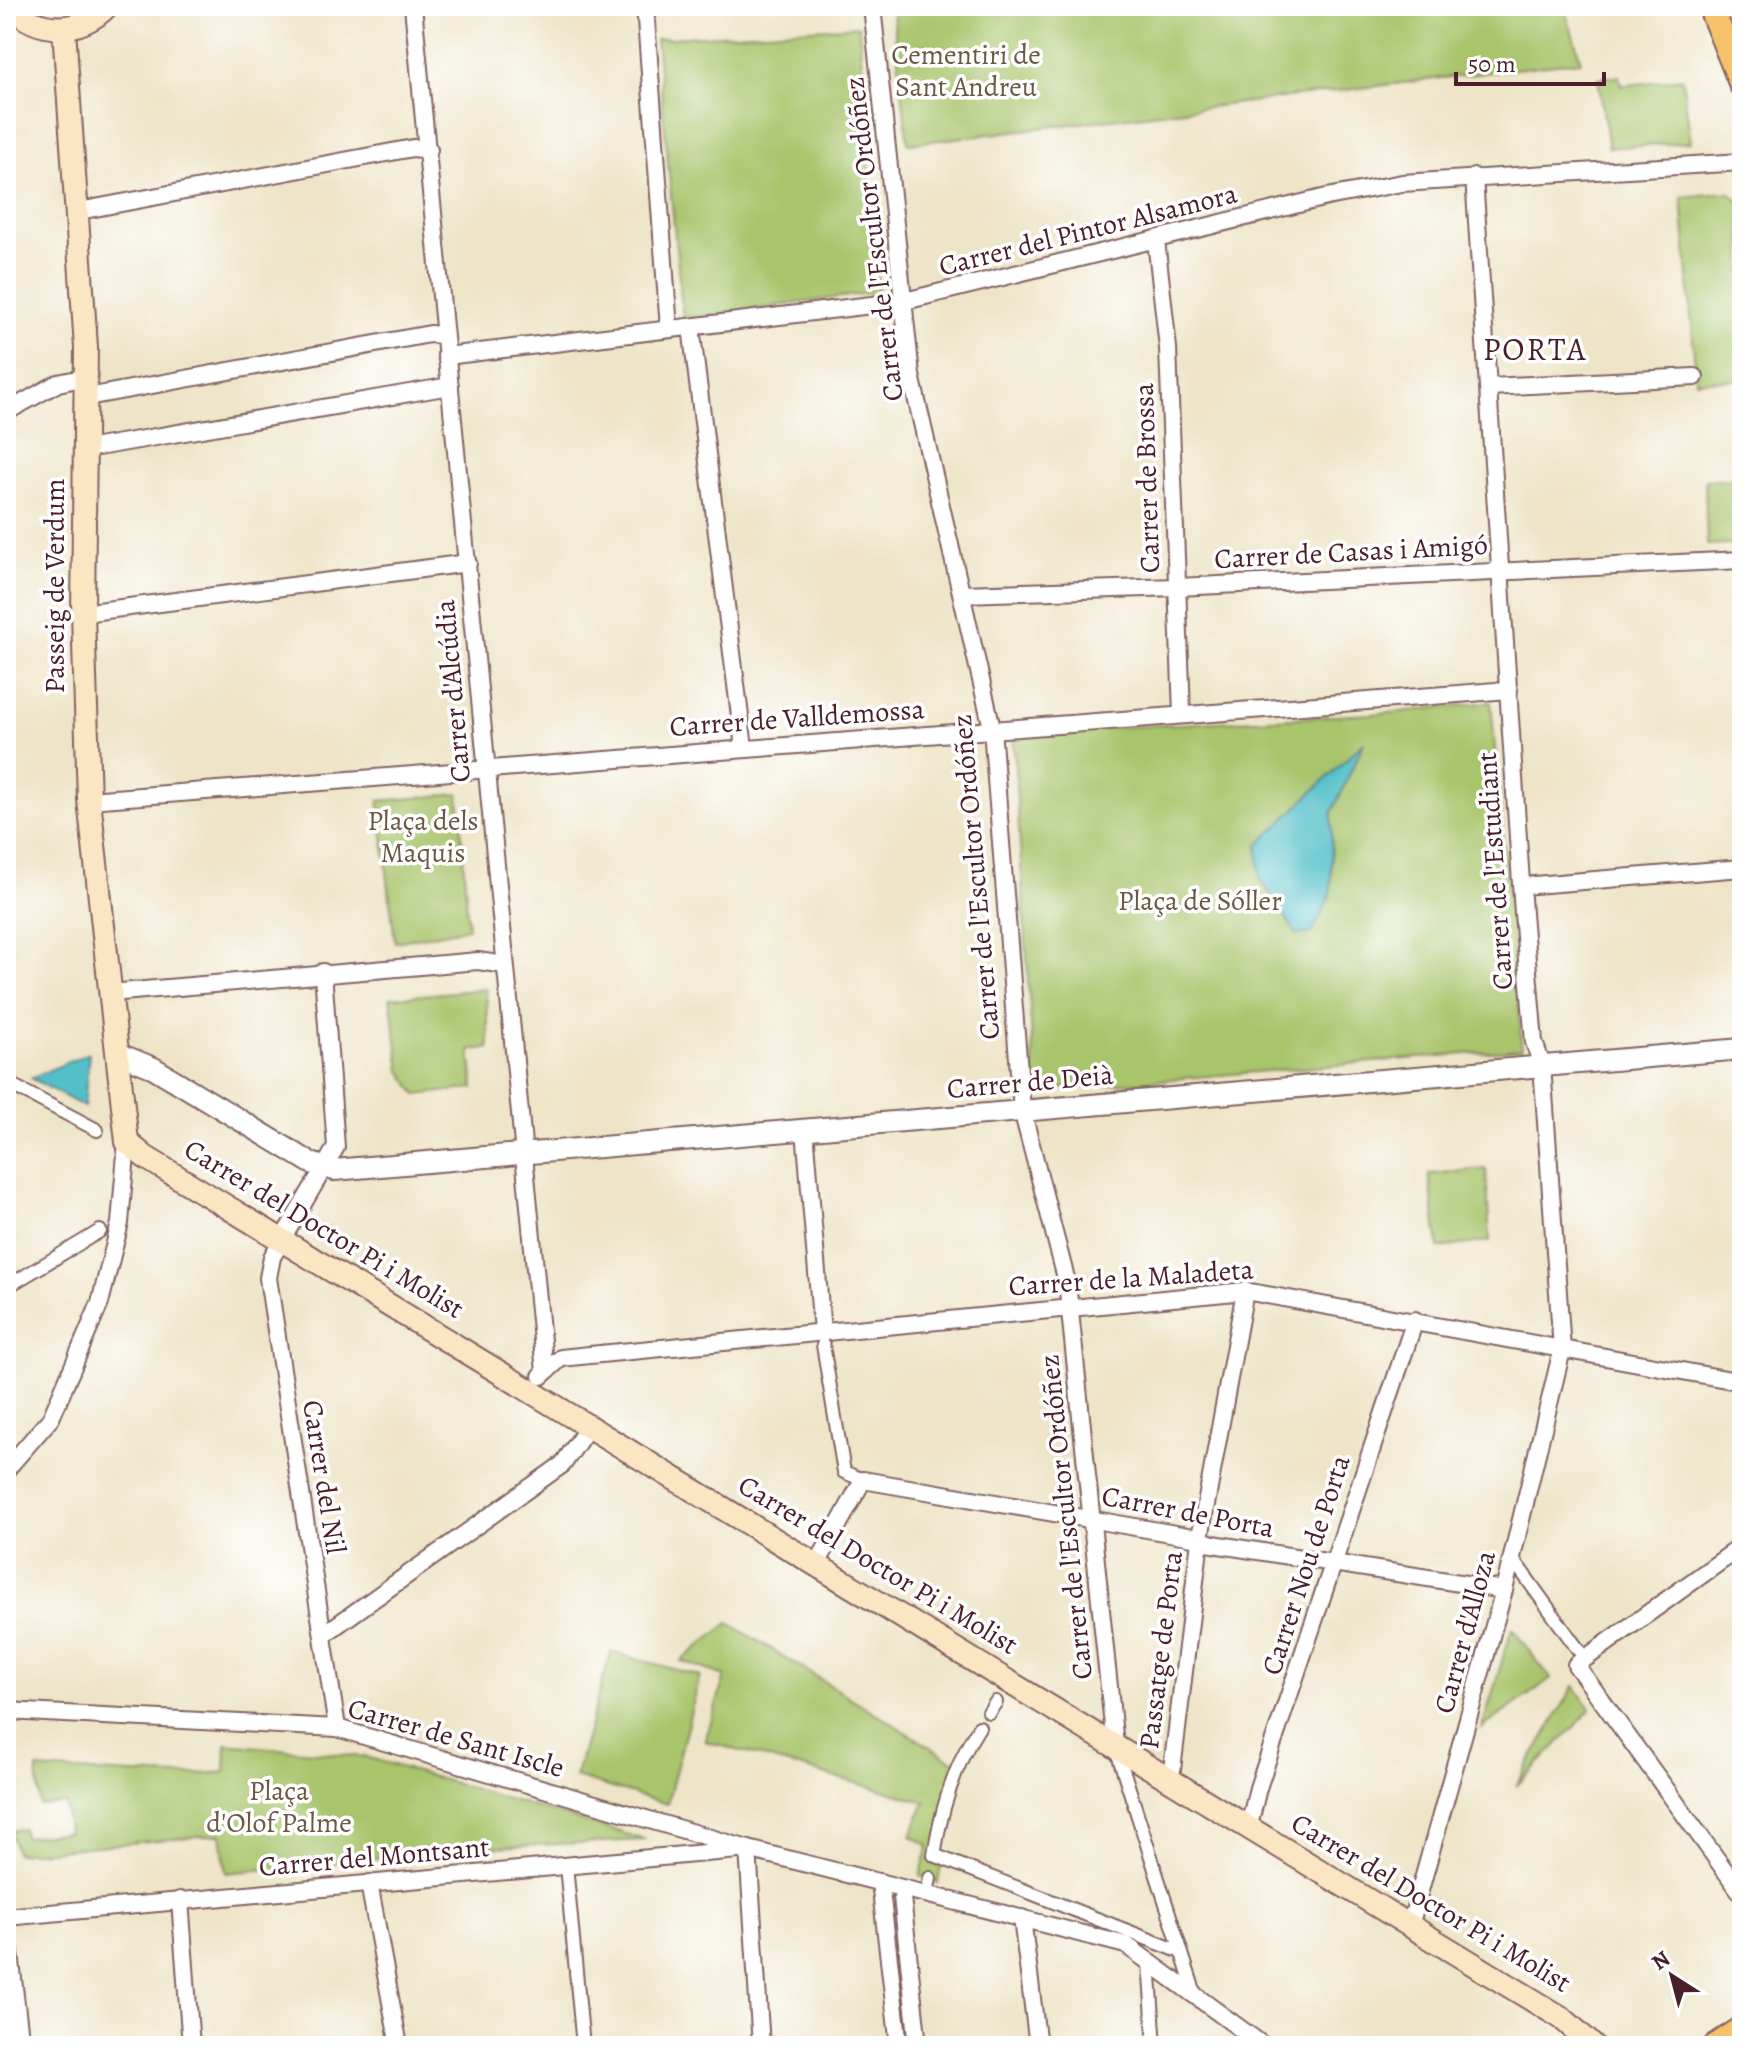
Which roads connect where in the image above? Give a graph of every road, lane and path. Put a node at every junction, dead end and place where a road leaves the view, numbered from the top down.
1 (107, 6) edge
2 (413, 6) edge
3 (645, 6) edge
4 (872, 6) edge
5 (1710, 6) edge
6 (10, 9) edge
7 (64, 29) junction
8 (1742, 85) edge
9 (429, 150) junction
10 (1742, 162) edge
11 (1474, 177) junction
12 (79, 211) junction
13 (1156, 240) junction
14 (905, 301) junction
15 (691, 327) junction
16 (669, 329) junction
17 (443, 335) junction
18 (446, 356) junction
19 (1695, 377) dead end
20 (450, 386) junction
21 (87, 387) junction
22 (1489, 387) junction
23 (6, 412) edge
24 (86, 449) junction
25 (1742, 560) edge
26 (468, 563) junction
27 (1502, 570) junction
28 (1177, 587) junction
29 (962, 594) junction
30 (83, 613) junction
31 (1509, 690) junction
32 (1182, 713) junction
33 (992, 728) junction
34 (744, 748) junction
35 (486, 768) junction
36 (89, 800) junction
37 (1742, 868) edge
38 (1522, 886) junction
39 (505, 965) junction
40 (323, 972) junction
41 (110, 993) junction
42 (1742, 1049) edge
43 (117, 1053) junction
44 (1542, 1065) junction
45 (6, 1082) edge
46 (1022, 1110) junction
47 (97, 1130) dead end
48 (805, 1130) junction
49 (127, 1142) junction
50 (522, 1152) junction
51 (324, 1169) junction
52 (100, 1231) dead end
53 (284, 1238) junction
54 (10, 1285) dead end
55 (1245, 1291) junction
56 (1071, 1306) junction
57 (1415, 1320) junction
58 (822, 1338) junction
59 (1562, 1350) junction
60 (545, 1372) junction
61 (1742, 1382) edge
62 (531, 1390) junction
63 (589, 1426) junction
64 (6, 1470) edge
65 (863, 1480) junction
66 (1091, 1521) junction
67 (1200, 1541) junction
68 (1742, 1546) edge
69 (1512, 1558) junction
70 (817, 1564) junction
71 (1333, 1564) junction
72 (1504, 1590) junction
73 (323, 1635) junction
74 (1580, 1662) junction
75 (6, 1711) edge
76 (979, 1727) dead end
77 (337, 1728) junction
78 (1115, 1745) junction
79 (1171, 1778) junction
80 (1249, 1826) junction
81 (748, 1849) junction
82 (566, 1865) junction
83 (880, 1882) junction
84 (369, 1883) junction
85 (1742, 1894) edge
86 (902, 1897) dead end
87 (180, 1900) junction
88 (6, 1918) edge
89 (1022, 1918) junction
90 (1410, 1926) junction
91 (1181, 1952) junction
92 (1149, 1962) junction
93 (10, 1986) edge
94 (1196, 1997) junction
95 (1742, 2029) edge
96 (21, 2046) edge
97 (191, 2046) edge
98 (399, 2046) edge
99 (583, 2046) edge
100 (761, 2046) edge
101 (899, 2046) edge
102 (918, 2046) edge
103 (1038, 2046) edge
104 (1155, 2046) edge
105 (1264, 2046) edge
106 (1593, 2046) edge
107 (1716, 2046) edge

1 - 7 main road
2 - 9 street, Carrer d'Alcúdia
3 - 16 street
4 - 14 street, Carrer de l'Escultor Ordóñez
5 - 8 main road
6 - 7 main road
7 - 12 main road, Passeig de Verdum
9 - 12 street
9 - 17 street, Carrer d'Alcúdia
10 - 11 street, Carrer del Pintor Alsamora
11 - 13 street, Carrer del Pintor Alsamora
11 - 22 street, Carrer de l'Estudiant
12 - 21 main road, Passeig de Verdum
13 - 14 street, Carrer del Pintor Alsamora
13 - 28 street, Carrer de Brossa
14 - 15 street, Carrer del Pintor Alsamora
14 - 29 street, Carrer de l'Escultor Ordóñez
15 - 16 street, Carrer del Pintor Alsamora
15 - 34 street
16 - 18 street, Carrer del Pintor Alsamora
17 - 18 street, Carrer d'Alcúdia
17 - 21 street
18 - 20 street, Carrer d'Alcúdia
19 - 22 street
20 - 24 street
20 - 26 street, Carrer d'Alcúdia
21 - 23 street
21 - 24 main road, Passeig de Verdum
22 - 27 street, Carrer de l'Estudiant
24 - 30 main road, Passeig de Verdum
25 - 27 street, Carrer de Casas i Amigó
26 - 30 street
26 - 35 street, Carrer d'Alcúdia
27 - 28 street, Carrer de Casas i Amigó
27 - 31 street, Carrer de l'Estudiant
28 - 29 street, Carrer de Casas i Amigó
28 - 32 street, Carrer de Brossa
29 - 33 street, Carrer de l'Escultor Ordóñez
30 - 36 main road, Passeig de Verdum
31 - 32 street, Carrer de Valldemossa
31 - 38 street, Carrer de l'Estudiant
32 - 33 street, Carrer de Valldemossa
33 - 34 street, Carrer de Valldemossa
33 - 46 street, Carrer de l'Escultor Ordóñez
34 - 35 street, Carrer de Valldemossa
35 - 36 street, Carrer de Valldemossa
35 - 39 street, Carrer d'Alcúdia
36 - 41 main road, Passeig de Verdum
37 - 38 street
38 - 44 street, Carrer de l'Estudiant
39 - 40 street
39 - 50 street, Carrer d'Alcúdia
40 - 41 street
40 - 51 street, Carrer del Nil
41 - 43 main road, Passeig de Verdum
42 - 44 street, Carrer de Deià
43 - 49 main road, Passeig de Verdum
43 - 51 street
44 - 46 street, Carrer de Deià
44 - 59 street, Carrer de l'Estudiant
45 - 47 street
46 - 48 street, Carrer de Deià
46 - 56 street, Carrer de l'Escultor Ordóñez
48 - 50 street, Carrer de Deià
48 - 58 street
49 - 53 main road, Carrer del Doctor Pi i Molist
49 - 64 street
50 - 51 street, Carrer de Deià
50 - 60 street, Carrer d'Alcúdia
51 - 53 street, Carrer del Nil
52 - 54 street
53 - 62 main road, Carrer del Doctor Pi i Molist
53 - 73 street, Carrer del Nil
55 - 56 street, Carrer de la Maladeta
55 - 57 street, Carrer de la Maladeta
55 - 67 street, Passatge de Porta
56 - 58 street, Carrer de la Maladeta
56 - 66 street, Carrer de l'Escultor Ordóñez
57 - 59 street, Carrer de la Maladeta
57 - 71 street, Carrer Nou de Porta
58 - 60 street, Carrer de la Maladeta
58 - 65 street
59 - 61 street, Carrer de la Maladeta
59 - 69 street, Carrer d'Alloza
60 - 62 street, Carrer de la Maladeta
62 - 63 main road, Carrer del Doctor Pi i Molist
63 - 70 main road, Carrer del Doctor Pi i Molist
63 - 73 street
65 - 66 street, Carrer de Porta
65 - 70 street
66 - 67 street, Carrer de Porta
66 - 78 street, Carrer de l'Escultor Ordóñez
67 - 71 street, Carrer de Porta
67 - 79 street, Passatge de Porta
68 - 74 street
69 - 72 street, Carrer d'Alloza
69 - 74 street
70 - 78 main road, Carrer del Doctor Pi i Molist
71 - 72 street, Carrer de Porta
71 - 80 street, Carrer Nou de Porta
72 - 90 street, Carrer d'Alloza
73 - 77 street, Carrer del Nil
74 - 85 street
75 - 77 street, Carrer de Sant Iscle
76 - 91 street
77 - 81 street, Carrer de Sant Iscle
78 - 79 main road, Carrer del Doctor Pi i Molist
78 - 91 street
79 - 80 main road, Carrer del Doctor Pi i Molist
80 - 90 main road, Carrer del Doctor Pi i Molist
81 - 82 street, Carrer del Montsant
81 - 83 street, Carrer de Sant Iscle
81 - 100 street
82 - 84 street, Carrer del Montsant
82 - 99 street
83 - 89 street, Carrer de Sant Iscle
83 - 101 street
84 - 87 street, Carrer del Montsant
84 - 98 street
86 - 102 street
87 - 88 street, Carrer del Montsant
87 - 97 street
88 - 93 street
89 - 92 street, Carrer de Sant Iscle
89 - 103 street
90 - 106 main road, Carrer del Doctor Pi i Molist
91 - 94 street
92 - 94 street, Carrer de Sant Iscle
92 - 104 street
93 - 96 street
94 - 105 street, Carrer de Sant Iscle
95 - 107 main road

